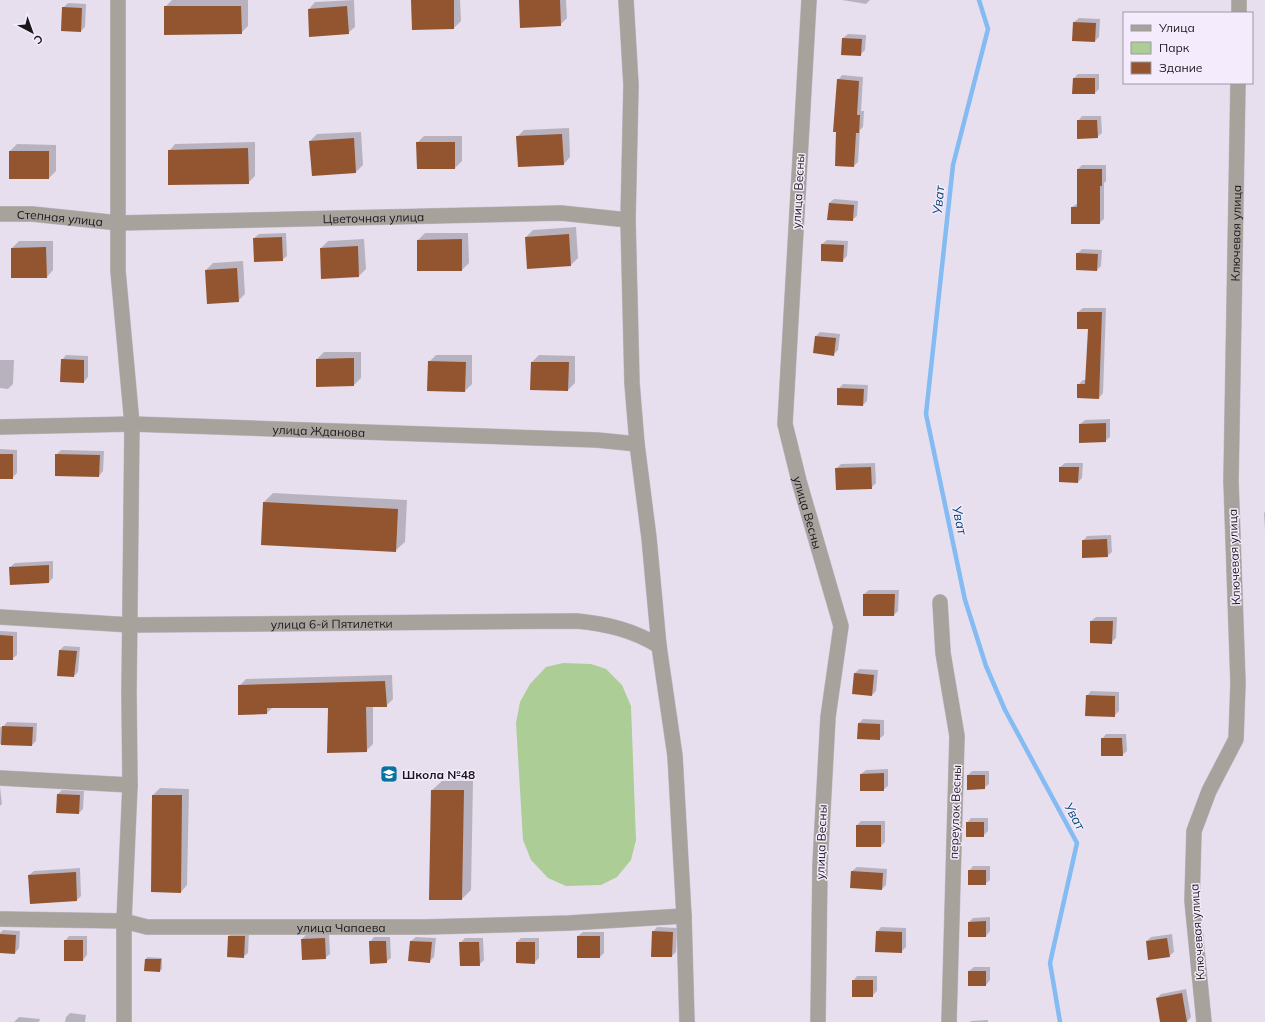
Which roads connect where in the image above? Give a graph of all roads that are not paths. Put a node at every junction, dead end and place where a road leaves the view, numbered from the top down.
1 (118, 0) edge
2 (626, 0) edge
3 (809, 0) edge
4 (1239, 0) edge
5 (1239, 12) edge
6 (1238, 84) edge
7 (0, 214) edge
8 (628, 220) junction
9 (119, 223) junction
10 (132, 424) junction
11 (0, 427) edge
12 (637, 444) junction
13 (940, 602) dead end
14 (0, 617) edge
15 (131, 625) junction
16 (659, 646) junction
17 (0, 778) edge
18 (130, 785) junction
19 (684, 916) junction
20 (0, 920) edge
21 (124, 921) junction
22 (124, 1022) edge
23 (687, 1022) edge
24 (818, 1022) edge
25 (949, 1022) edge
26 (1204, 1022) edge

1 - 9 street
2 - 8 street
3 - 24 street, улица Весны
4 - 5 street
6 - 26 street, Ключевая улица
7 - 9 street, Степная улица
8 - 9 street, Цветочная улица
8 - 12 street
9 - 10 street
10 - 11 street, улица Жданова
10 - 12 street, улица Жданова
10 - 15 street
12 - 16 street
13 - 25 street, переулок Весны
14 - 15 street, улица 6-й Пятилетки
15 - 16 street, улица 6-й Пятилетки
15 - 18 street
16 - 19 street
17 - 18 street
18 - 21 street
19 - 21 street, улица Чапаева
19 - 23 street
20 - 21 street, улица Чапаева
21 - 22 street

